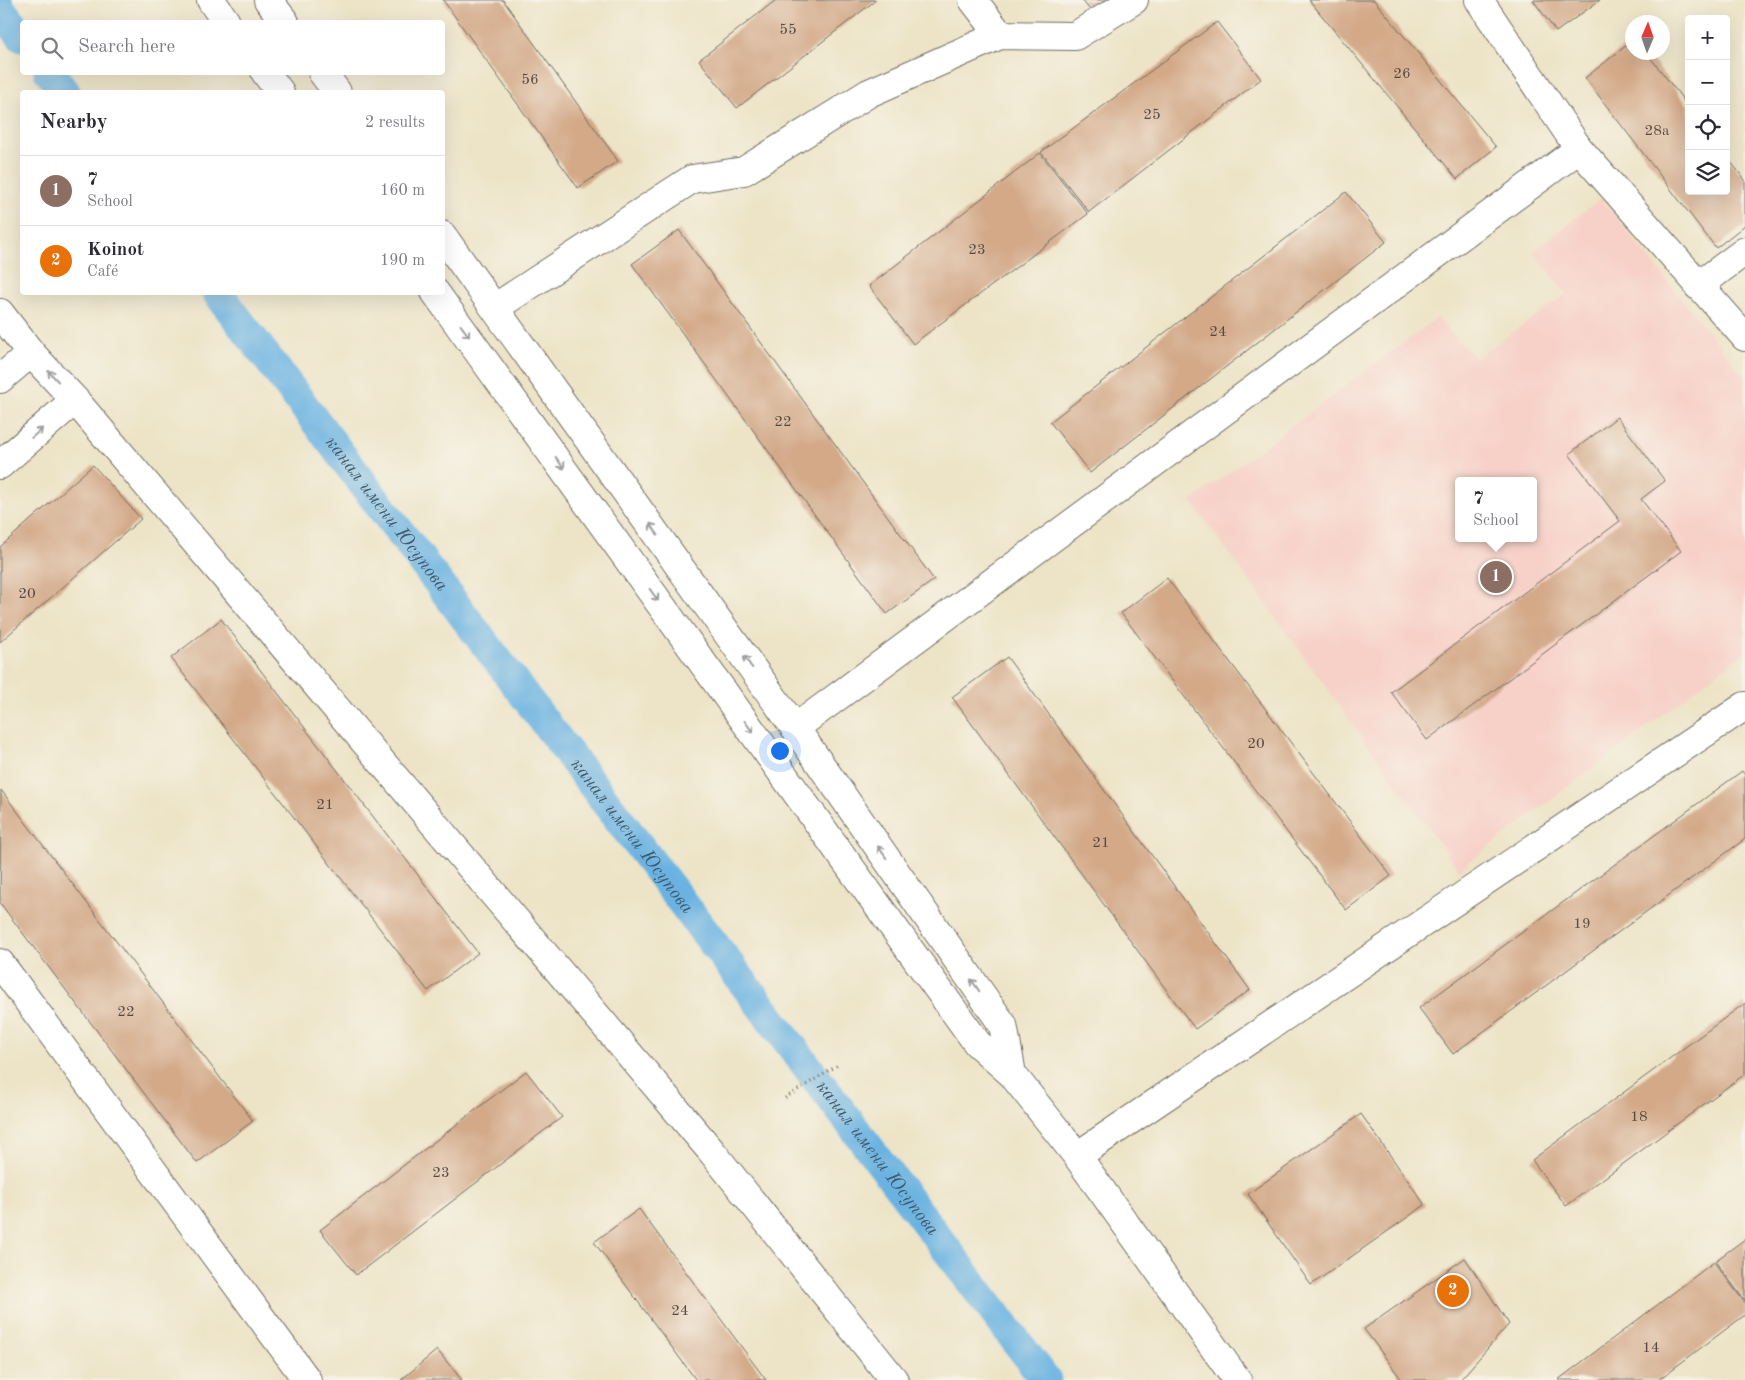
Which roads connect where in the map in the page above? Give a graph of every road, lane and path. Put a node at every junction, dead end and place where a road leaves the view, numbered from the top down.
1 (210, 0) edge
2 (268, 0) edge
3 (973, 0) edge
4 (1134, 0) edge
5 (1479, 0) edge
6 (225, 20) edge
7 (283, 20) edge
8 (1000, 35) junction
9 (266, 75) edge
10 (324, 75) edge
11 (278, 90) edge
12 (336, 90) edge
13 (1579, 149) junction
14 (445, 239) edge
15 (1745, 251) edge
16 (1698, 286) junction
17 (437, 295) edge
18 (496, 307) junction
19 (0, 312) edge
20 (1745, 336) edge
21 (31, 353) junction
22 (0, 379) edge
23 (75, 400) junction
24 (0, 465) edge
25 (1745, 706) edge
26 (795, 728) junction
27 (0, 963) edge
28 (838, 1065) dead end
29 (1012, 1074) junction
30 (784, 1098) dead end
31 (1077, 1156) junction
32 (307, 1380) edge
33 (894, 1380) edge
34 (1237, 1380) edge

1 - 6 street
2 - 7 street
3 - 8 street
4 - 8 street
5 - 13 street
8 - 18 street
9 - 11 street
10 - 12 street
13 - 16 street
13 - 26 street
14 - 18 street
15 - 16 street
16 - 20 street
17 -> 29 street
26 -> 18 street
19 - 21 street
21 - 22 street
23 -> 21 street
24 -> 23 street
23 - 33 street
25 - 31 street
29 -> 26 street
27 - 32 street
28 - 30 path
29 - 31 street
31 - 34 street

